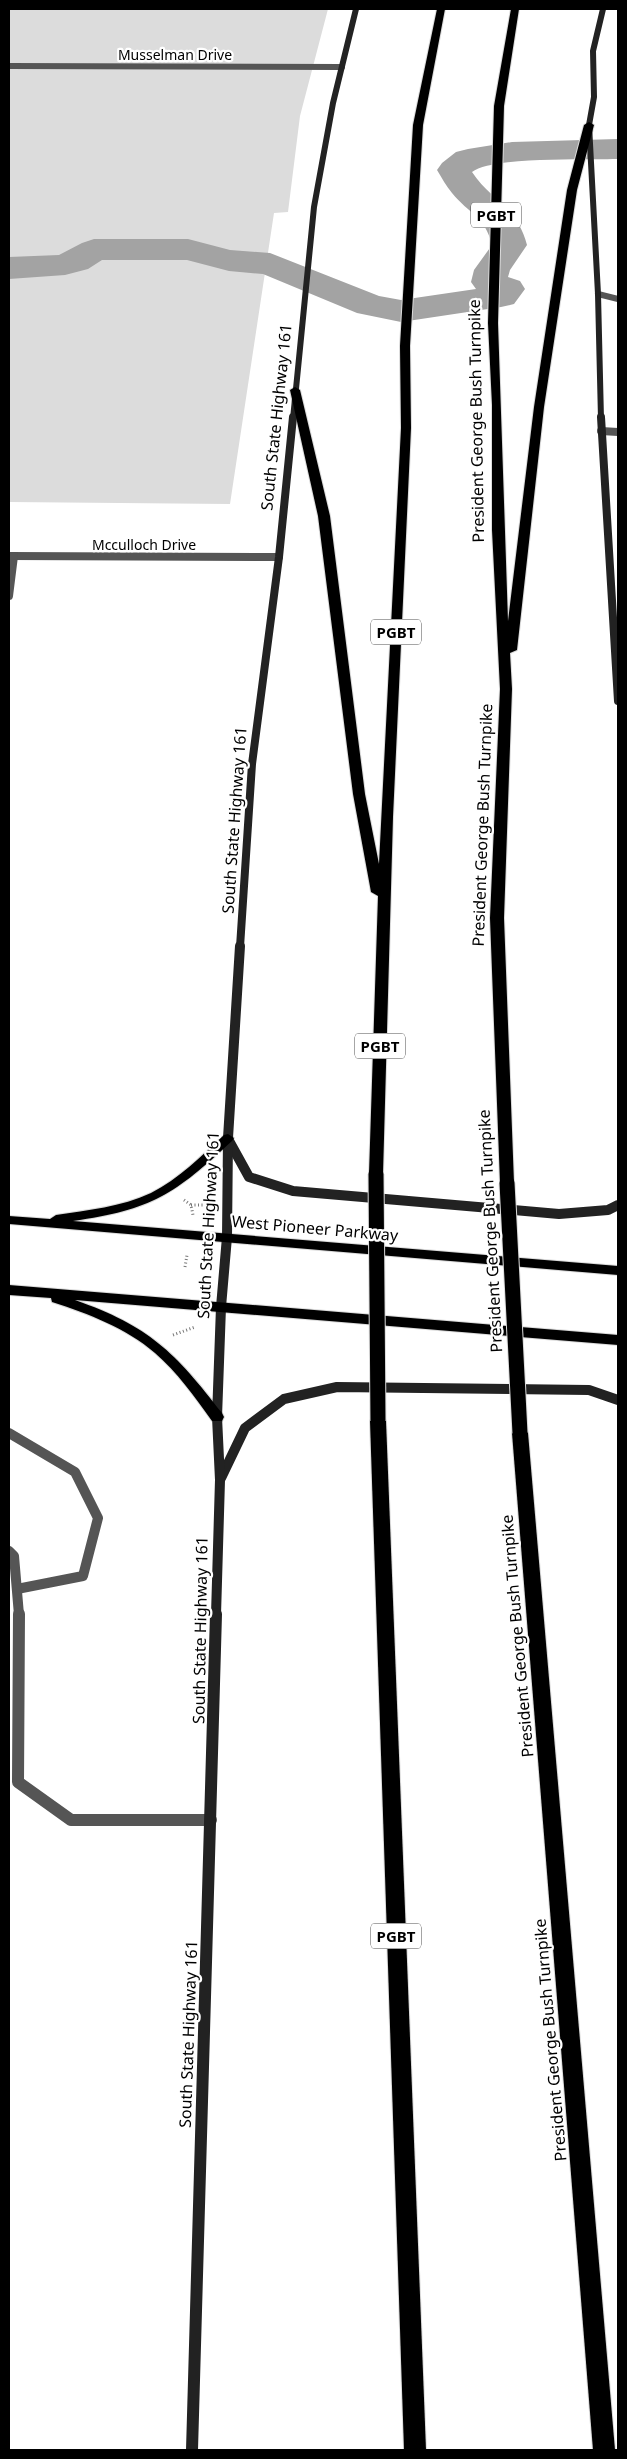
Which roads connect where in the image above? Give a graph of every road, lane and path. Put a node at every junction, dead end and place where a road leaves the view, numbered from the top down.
1 (356, 9) edge
2 (441, 9) edge
3 (516, 9) edge
4 (603, 9) edge
5 (9, 66) edge
6 (342, 67) junction
7 (589, 125) junction
8 (598, 294) junction
9 (618, 299) edge
10 (295, 390) junction
11 (601, 432) junction
12 (618, 432) edge
13 (12, 556) edge
14 (279, 557) junction
15 (9, 596) edge
16 (506, 689) junction
17 (618, 701) edge
18 (383, 918) junction
19 (228, 1138) junction
20 (178, 1196) dead end
21 (191, 1205) junction
22 (203, 1205) dead end
23 (618, 1205) edge
24 (193, 1215) dead end
25 (9, 1220) edge
26 (36, 1223) junction
27 (226, 1237) junction
28 (618, 1271) edge
29 (9, 1290) edge
30 (33, 1292) junction
31 (220, 1307) junction
32 (195, 1327) dead end
33 (173, 1335) dead end
34 (618, 1340) edge
35 (618, 1400) edge
36 (217, 1417) junction
37 (9, 1433) edge
38 (220, 1480) junction
39 (9, 1551) edge
40 (17, 1589) junction
41 (211, 1820) junction
42 (192, 2450) edge
43 (415, 2450) edge
44 (604, 2450) edge

1 - 6 main road, South State Highway 161
2 - 18 highway, PGBT
3 - 16 highway, President George Bush Turnpike / PGBT
4 - 7 main road
5 - 6 street, Musselman Drive
6 - 10 main road, South State Highway 161
7 - 8 main road
7 - 16 highway
8 - 9 street
8 - 11 main road
10 - 14 main road, South State Highway 161
10 - 18 highway
11 - 12 street
11 - 17 main road
13 - 14 street, Mcculloch Drive
13 - 15 street
14 - 19 main road, South State Highway 161
16 - 44 highway, President George Bush Turnpike / PGBT, bridge
18 - 43 highway, PGBT, bridge
19 - 23 main road
19 - 26 main road
19 - 27 main road, South State Highway 161
20 - 21 path
21 - 22 path
21 - 24 path
25 - 26 main road, West Pioneer Parkway
26 - 27 main road, West Pioneer Parkway
27 - 28 main road, West Pioneer Parkway
27 - 31 main road, South State Highway 161
29 - 30 main road
30 - 31 main road
30 - 36 main road
31 - 34 main road
31 - 36 main road, South State Highway 161
32 - 33 path
35 - 38 main road
36 - 38 main road, South State Highway 161
37 - 40 street
38 - 41 main road, South State Highway 161
39 - 40 street
40 - 41 street
41 - 42 main road, South State Highway 161

